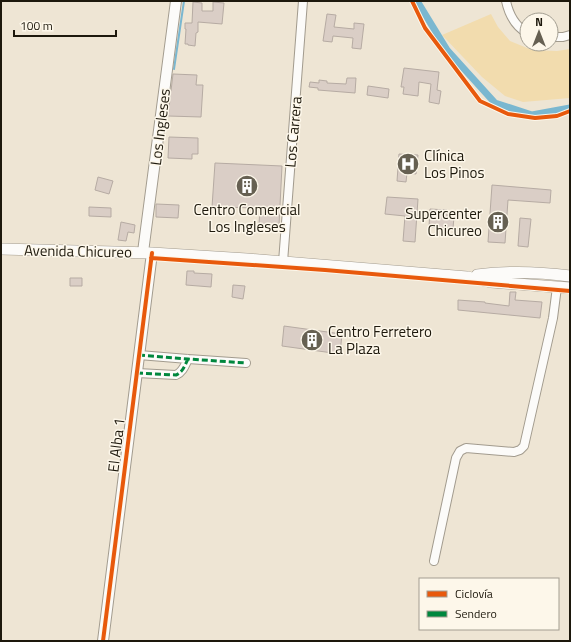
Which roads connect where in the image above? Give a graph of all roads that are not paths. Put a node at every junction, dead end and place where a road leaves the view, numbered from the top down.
1 (176, 1) edge
2 (303, 1) edge
3 (506, 1) edge
4 (519, 27) edge
5 (570, 35) edge
6 (559, 37) edge
7 (1, 249) edge
8 (148, 252) junction
9 (283, 262) junction
10 (570, 276) edge
11 (467, 277) junction
12 (557, 287) junction
13 (570, 288) edge
14 (140, 355) junction
15 (188, 359) junction
16 (246, 363) dead end
17 (137, 373) junction
18 (434, 561) dead end
19 (104, 641) edge

1 - 8 street, Los Ingleses
2 - 9 street, Los Carrera
3 - 4 street
5 - 6 street
7 - 8 main road, Avenida Chicureo
8 - 9 main road, Avenida Chicureo
8 - 14 street, El Alba 1
9 - 11 main road, Avenida Chicureo
10 - 11 main road, Avenida Chicureo
11 - 12 main road, Avenida Chicureo
12 - 13 main road, Avenida Chicureo
12 - 18 street
14 - 15 street
14 - 17 street, El Alba 1
15 - 16 street
15 - 17 street
17 - 19 street, El Alba 1

